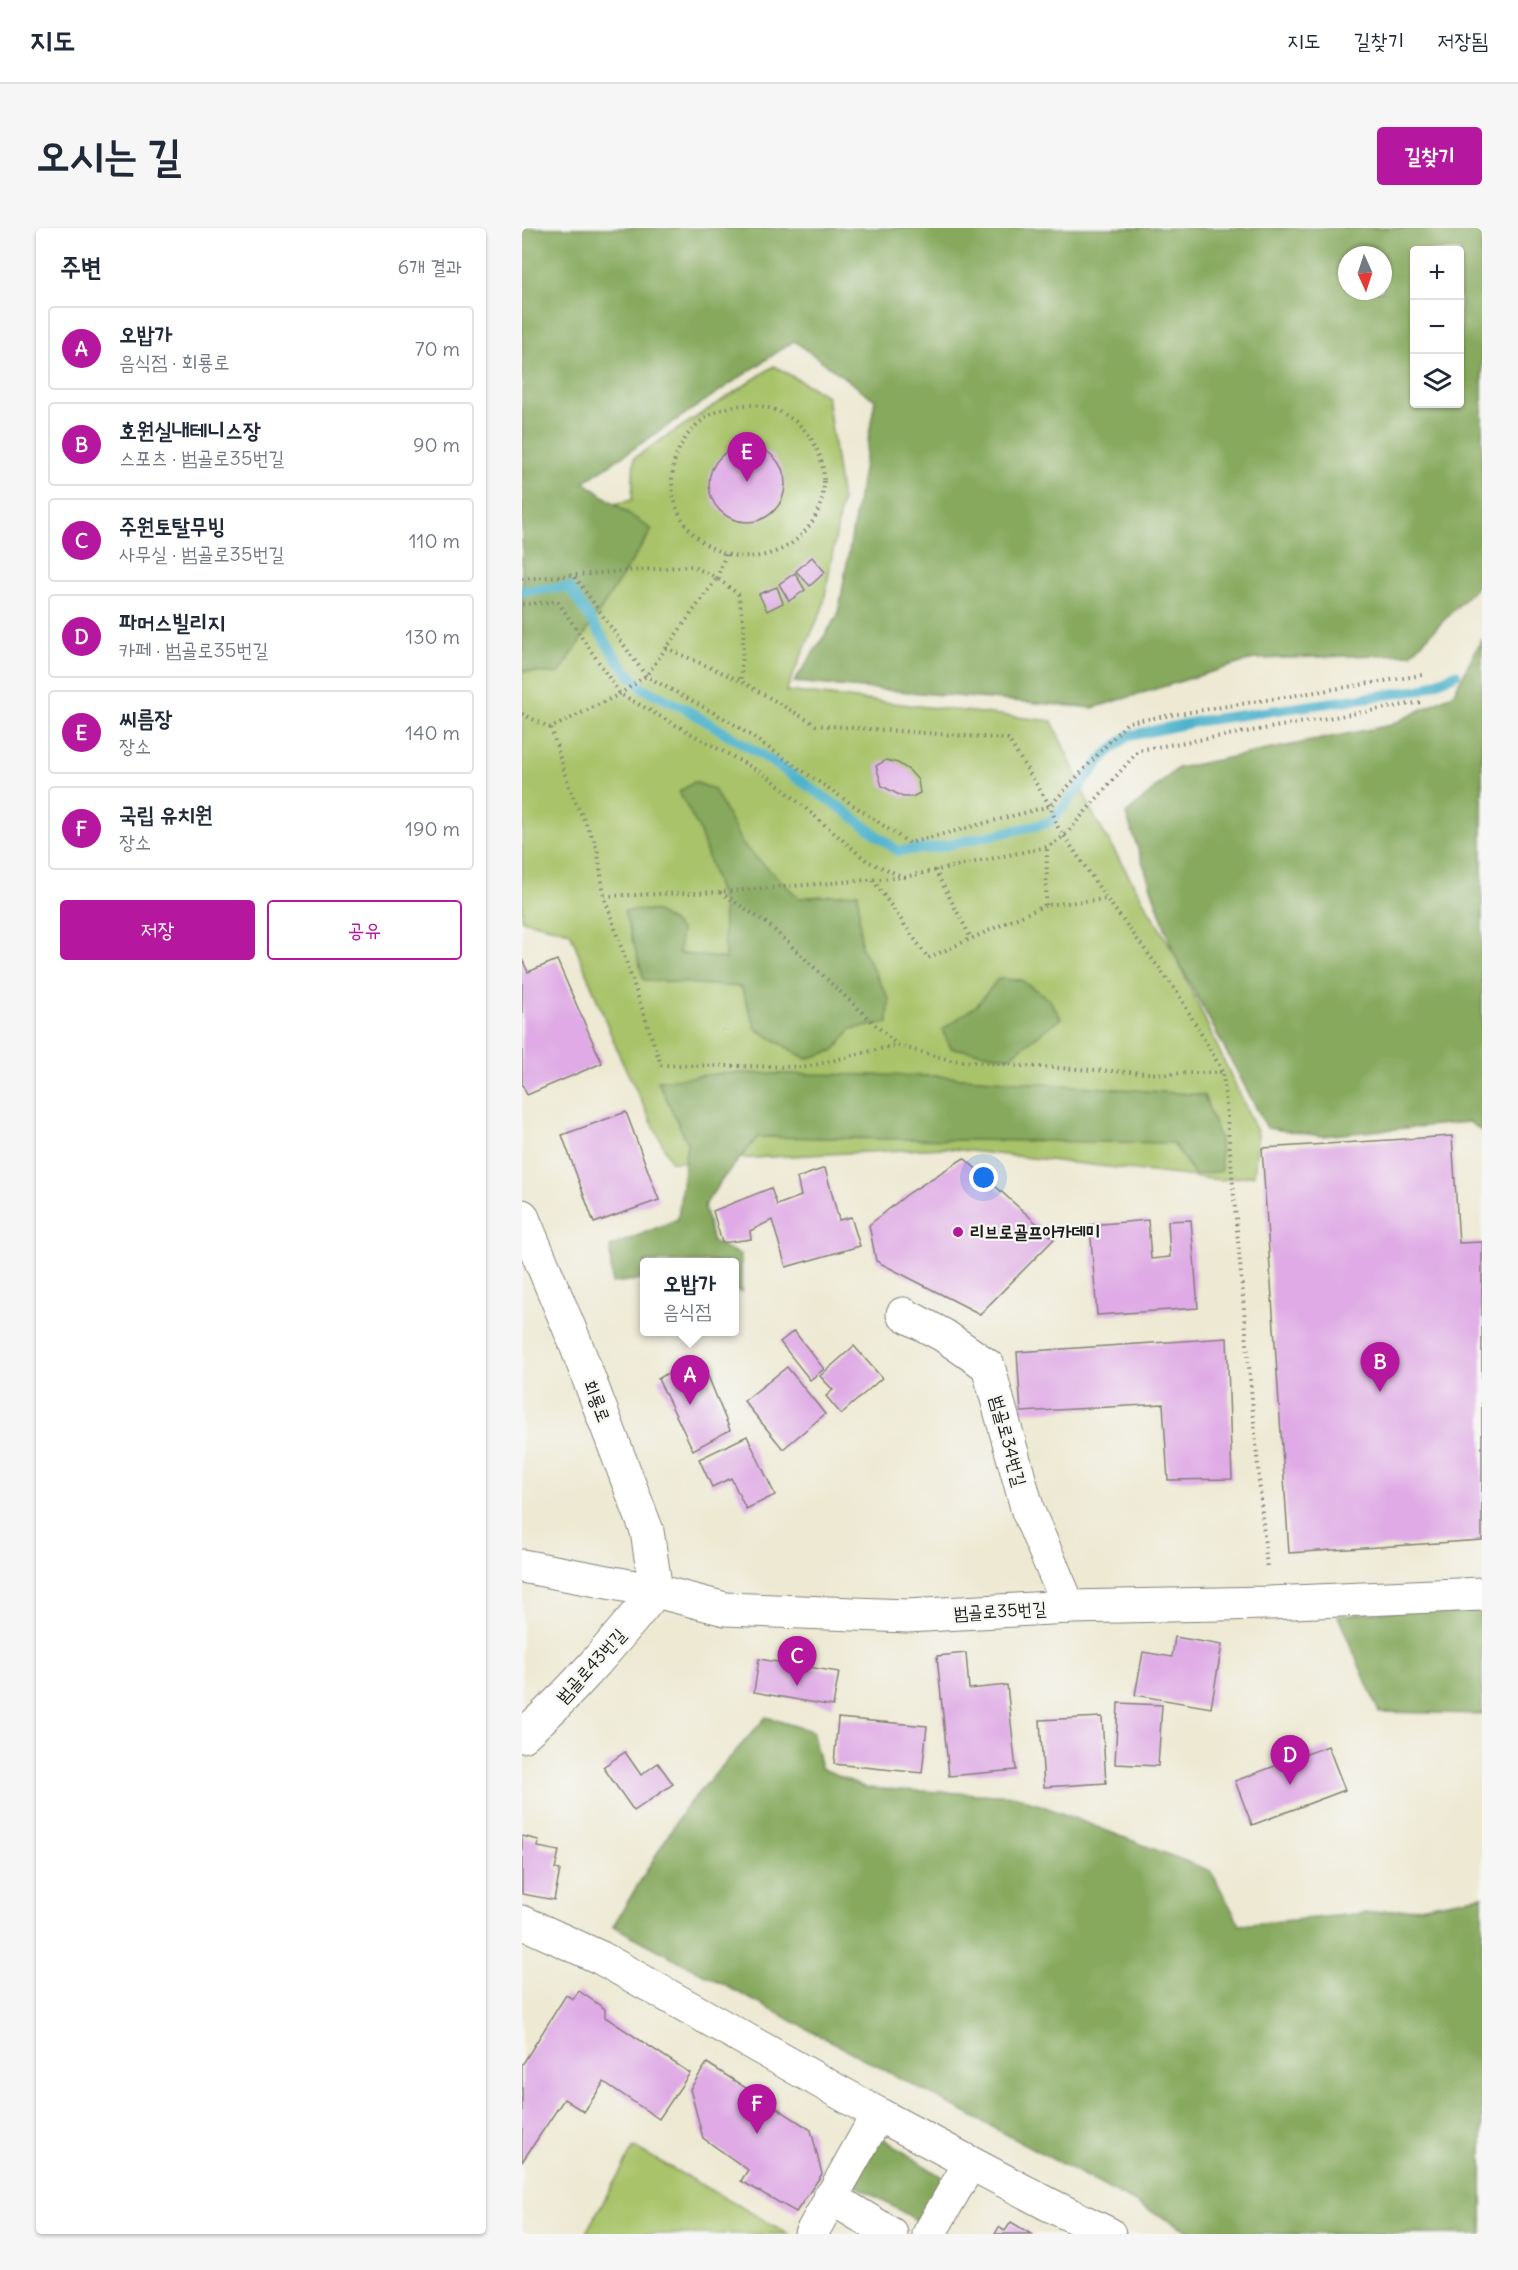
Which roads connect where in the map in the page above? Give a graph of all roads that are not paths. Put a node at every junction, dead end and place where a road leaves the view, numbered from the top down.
1 (522, 1216) edge
2 (903, 1314) dead end
3 (522, 1566) edge
4 (656, 1591) junction
5 (1482, 1594) edge
6 (1069, 1607) junction
7 (522, 1736) edge
8 (522, 1922) edge
9 (878, 2114) junction
10 (970, 2163) junction
11 (830, 2197) junction
12 (811, 2234) edge
13 (891, 2234) edge
14 (929, 2234) edge
15 (1109, 2234) edge

1 - 4 street, 회룡로
2 - 6 street, 범골로34번길
3 - 4 street, 범골로35번길
4 - 6 street, 범골로35번길
4 - 7 street, 범골로43번길
5 - 6 street, 범골로35번길
8 - 9 street
9 - 10 street
9 - 11 street
10 - 14 street
10 - 15 street
11 - 12 street
11 - 13 street

